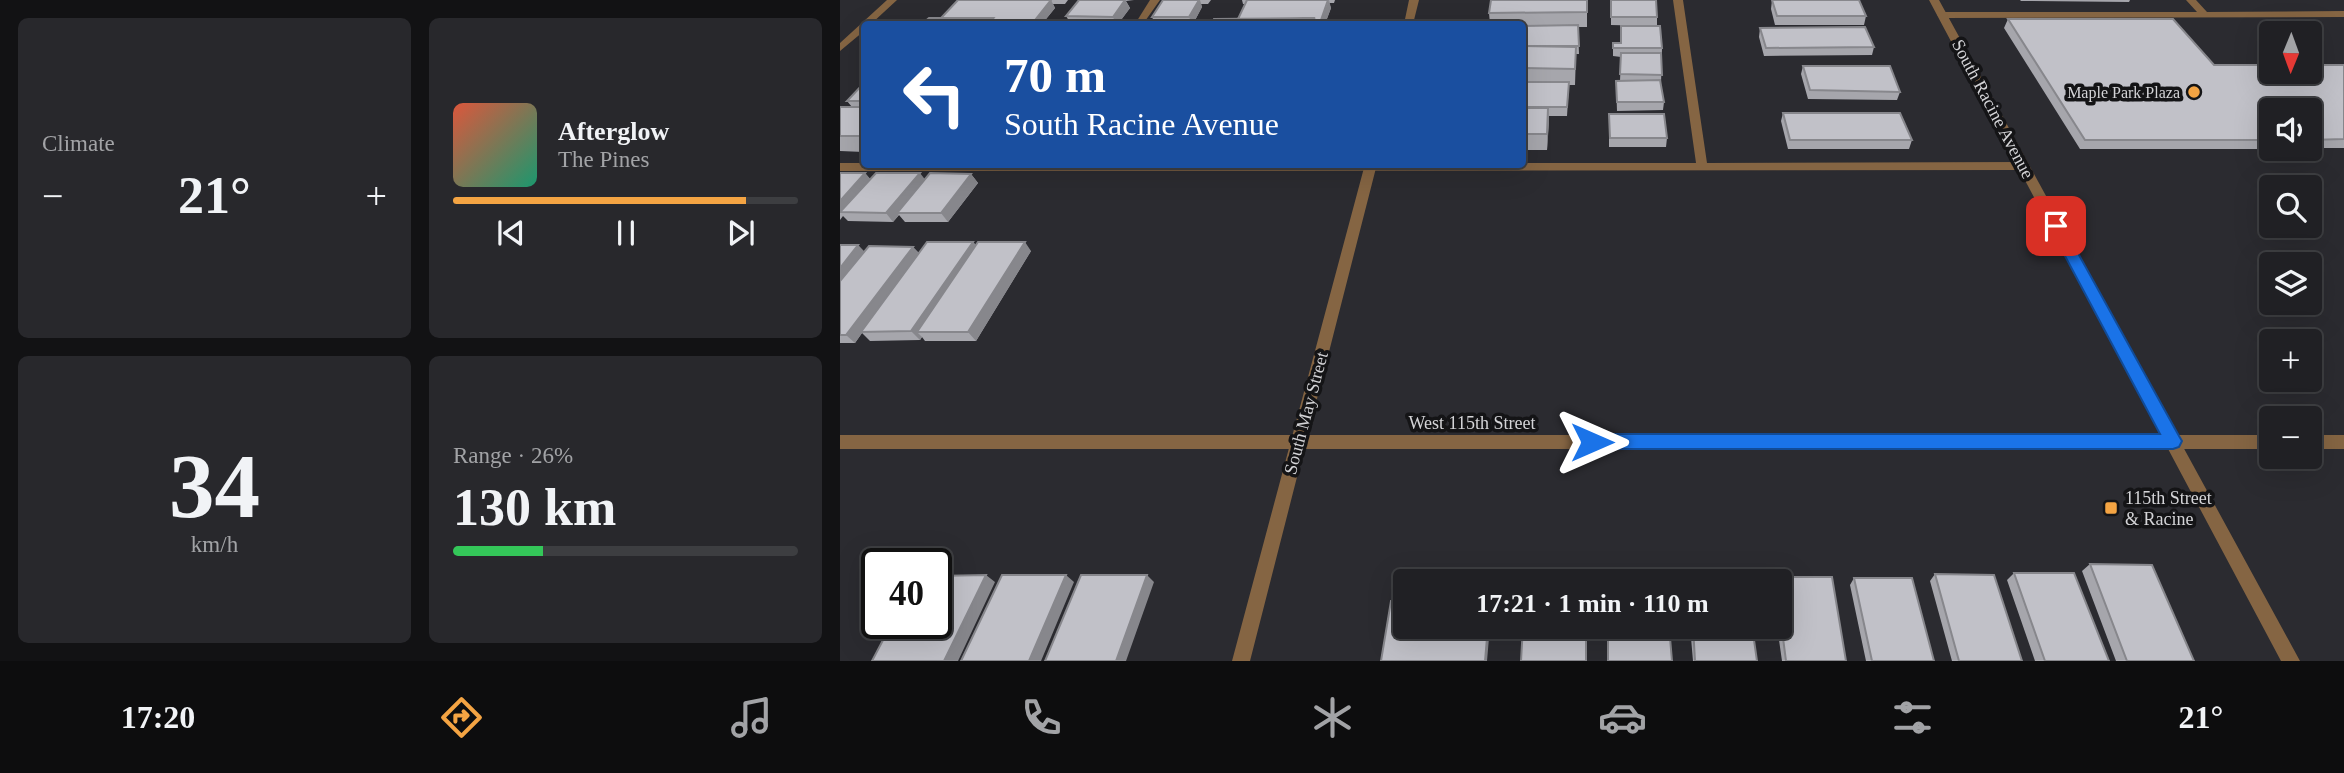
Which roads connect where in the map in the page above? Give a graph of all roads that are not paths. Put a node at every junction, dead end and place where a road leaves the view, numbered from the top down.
1 (892, 0) edge
2 (1155, 0) edge
3 (1415, 0) edge
4 (1678, 0) edge
5 (1934, 0) edge
6 (2191, 0) edge
7 (2204, 14) junction
8 (2344, 14) edge
9 (1942, 15) junction
10 (869, 21) edge
11 (1141, 21) edge
12 (1409, 21) edge
13 (861, 29) edge
14 (840, 48) edge
15 (1526, 165) edge
16 (1702, 166) junction
17 (2024, 166) junction
18 (840, 167) edge
19 (861, 167) edge
20 (1370, 168) edge
21 (2173, 441) junction
22 (840, 442) edge
23 (1298, 442) junction
24 (2259, 442) edge
25 (2322, 442) edge
26 (2344, 442) edge
27 (1241, 661) edge
28 (2291, 661) edge

1 - 10 street
2 - 11 street
3 - 12 street
4 - 16 street
5 - 9 street, South Racine Avenue
6 - 7 street
7 - 8 street
7 - 9 street
9 - 17 street, South Racine Avenue
13 - 14 street
15 - 16 street
16 - 17 street
17 - 21 street, South Racine Avenue
18 - 19 street
20 - 23 street, South May Street
21 - 23 street, West 115th Street
21 - 24 street, West 115th Street
21 - 28 street, South Racine Avenue
22 - 23 street, West 115th Street
23 - 27 street, South May Street
25 - 26 street

